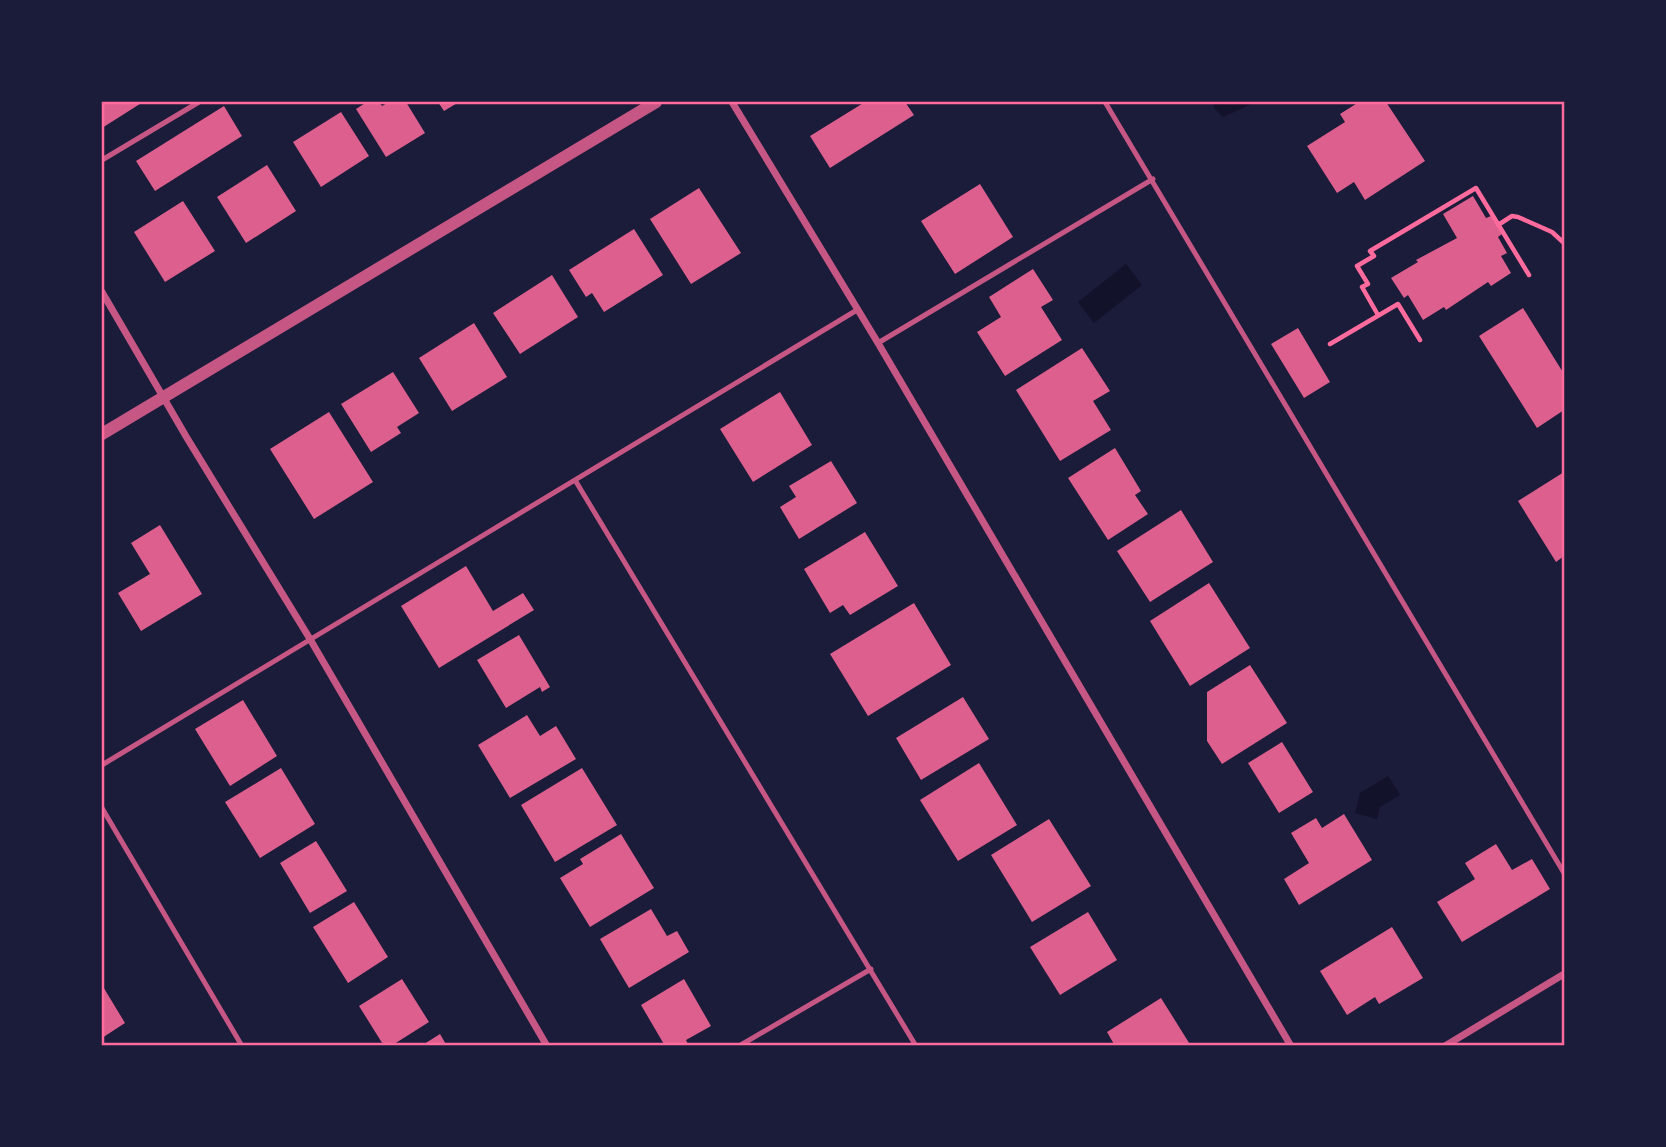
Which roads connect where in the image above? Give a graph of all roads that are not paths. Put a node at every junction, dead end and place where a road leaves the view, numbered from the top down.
1 (199, 102) edge
2 (656, 102) edge
3 (732, 102) edge
4 (1105, 102) edge
5 (102, 160) edge
6 (1153, 179) junction
7 (102, 292) edge
8 (858, 310) junction
9 (878, 343) junction
10 (163, 397) junction
11 (102, 434) edge
12 (575, 480) junction
13 (310, 639) junction
14 (102, 765) edge
15 (102, 808) edge
16 (1564, 873) edge
17 (871, 969) junction
18 (1564, 974) edge
19 (242, 1045) edge
20 (547, 1045) edge
21 (739, 1045) edge
22 (916, 1045) edge
23 (1291, 1045) edge
24 (1445, 1045) edge

1 - 5 lane
2 - 10 street
3 - 8 street
4 - 6 lane
6 - 9 lane
6 - 16 lane
7 - 10 street
8 - 9 street
8 - 12 lane
9 - 23 street
10 - 11 street
10 - 13 street
12 - 13 lane
12 - 17 lane
13 - 14 lane
13 - 20 street
15 - 19 lane
17 - 21 lane
17 - 22 lane
18 - 24 street

